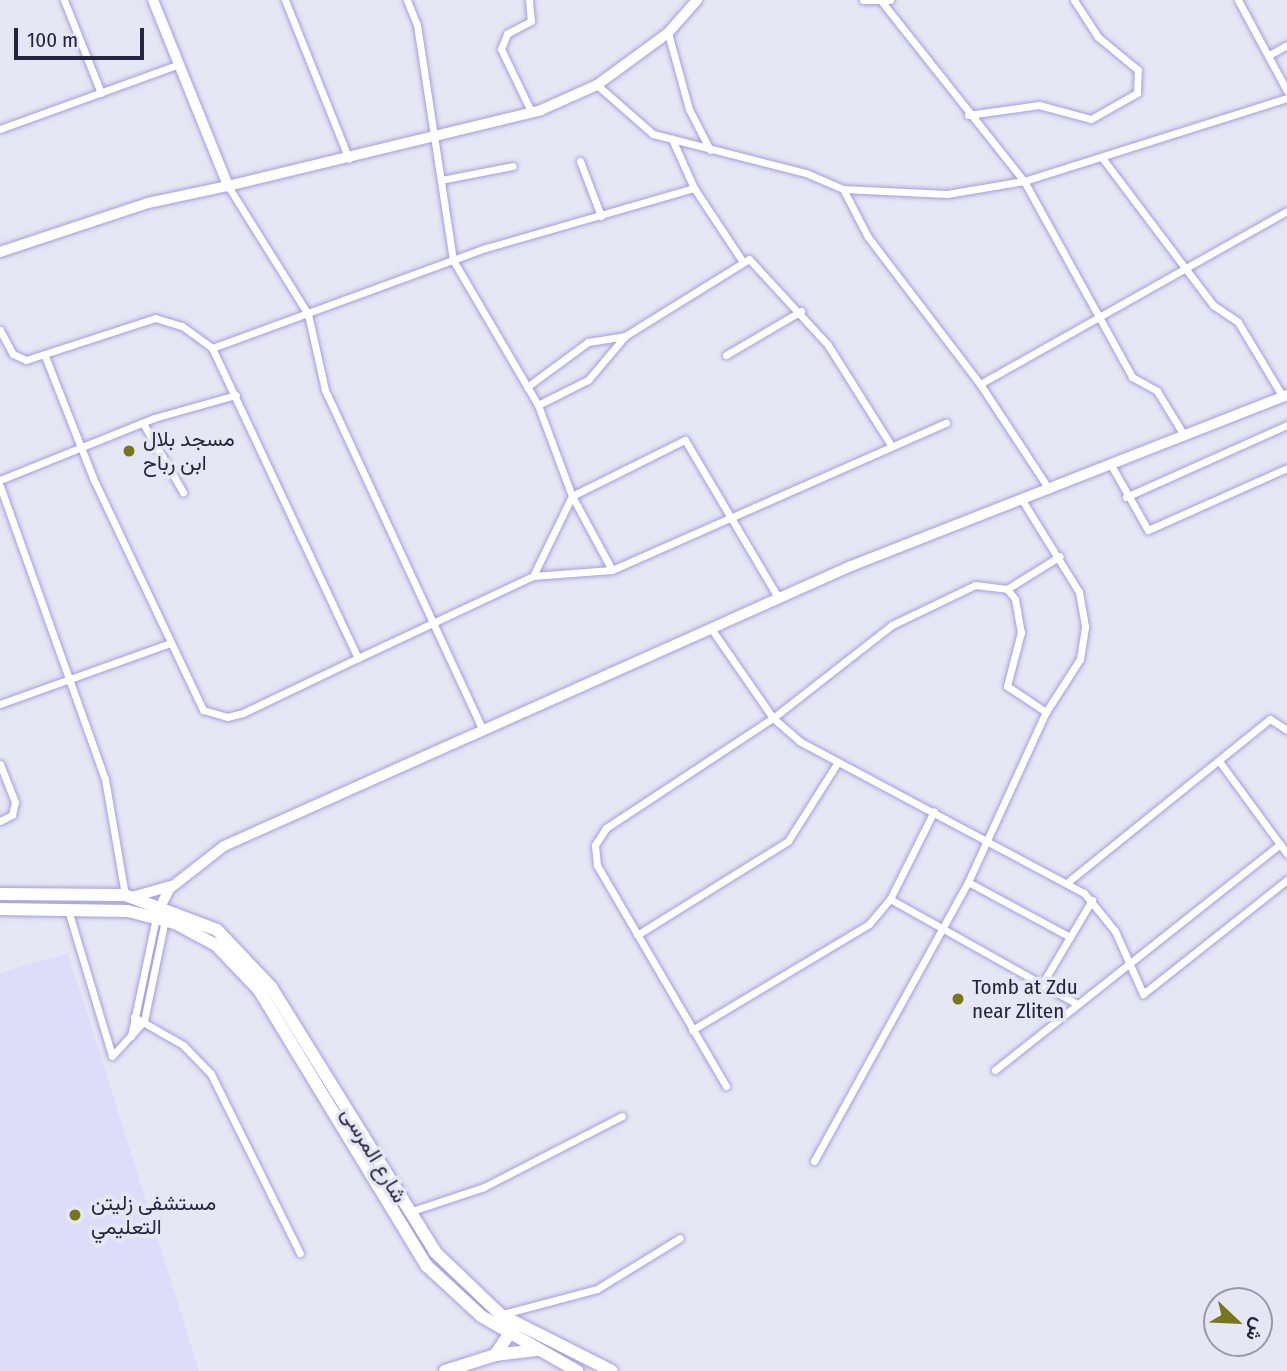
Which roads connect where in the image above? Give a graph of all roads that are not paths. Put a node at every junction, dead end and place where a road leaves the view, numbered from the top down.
1 (64, 0) edge
2 (153, 0) edge
3 (285, 0) edge
4 (407, 0) edge
5 (529, 0) edge
6 (697, 0) edge
7 (863, 0) edge
8 (1074, 0) edge
9 (1238, 0) edge
10 (886, 1) edge
11 (668, 33) junction
12 (1287, 46) edge
13 (1269, 55) junction
14 (177, 65) junction
15 (597, 85) junction
16 (1287, 91) edge
17 (102, 93) junction
18 (1287, 98) edge
19 (532, 113) junction
20 (968, 115) junction
21 (0, 129) edge
22 (673, 139) junction
23 (435, 140) junction
24 (710, 150) junction
25 (1103, 159) junction
26 (349, 160) junction
27 (580, 161) dead end
28 (513, 166) dead end
29 (441, 180) junction
30 (1024, 181) junction
31 (228, 186) junction
32 (694, 188) junction
33 (843, 189) junction
34 (1287, 211) edge
35 (601, 216) junction
36 (4, 249) edge
37 (741, 259) junction
38 (453, 260) junction
39 (1183, 268) junction
40 (801, 311) junction
41 (308, 314) junction
42 (1101, 319) junction
43 (0, 330) edge
44 (625, 336) junction
45 (212, 348) junction
46 (726, 355) dead end
47 (45, 356) junction
48 (980, 384) junction
49 (527, 387) junction
50 (236, 395) junction
51 (1285, 396) edge
52 (538, 405) junction
53 (946, 422) dead end
54 (144, 425) junction
55 (1287, 425) edge
56 (1184, 435) junction
57 (889, 442) junction
58 (80, 449) junction
59 (1111, 465) junction
60 (1287, 468) edge
61 (0, 480) edge
62 (0, 486) edge
63 (1049, 489) junction
64 (183, 492) dead end
65 (572, 496) junction
66 (1126, 497) junction
67 (1022, 500) junction
68 (734, 517) junction
69 (1060, 556) junction
70 (612, 570) junction
71 (533, 576) junction
72 (1007, 589) junction
73 (778, 597) junction
74 (710, 627) junction
75 (434, 628) junction
76 (170, 643) junction
77 (358, 658) junction
78 (71, 677) junction
79 (0, 704) edge
80 (1046, 712) junction
81 (773, 718) junction
82 (482, 729) junction
83 (1287, 730) edge
84 (1219, 761) junction
85 (838, 762) junction
86 (0, 764) edge
87 (934, 811) junction
88 (0, 821) edge
89 (988, 838) junction
90 (1280, 844) junction
91 (1287, 854) edge
92 (1287, 880) edge
93 (1069, 881) junction
94 (968, 882) junction
95 (172, 886) junction
96 (0, 894) edge
97 (128, 896) junction
98 (890, 899) junction
99 (1092, 900) junction
100 (0, 909) edge
101 (68, 909) junction
102 (162, 912) junction
103 (941, 930) junction
104 (637, 935) junction
105 (1070, 937) junction
106 (1129, 963) junction
107 (1042, 984) junction
108 (1077, 1004) junction
109 (134, 1017) junction
110 (144, 1021) junction
111 (692, 1030) junction
112 (131, 1036) junction
113 (995, 1070) dead end
114 (726, 1086) dead end
115 (622, 1116) dead end
116 (814, 1161) dead end
117 (408, 1212) junction
118 (680, 1238) dead end
119 (300, 1253) dead end
120 (497, 1319) junction
121 (512, 1329) junction
122 (537, 1350) junction
123 (490, 1357) junction
124 (445, 1371) edge
125 (577, 1371) edge
126 (612, 1371) edge

1 - 17 street
2 - 14 street
3 - 26 street
4 - 23 street
5 - 19 street
6 - 11 street
7 - 10 street
8 - 20 street
9 - 13 street
10 - 20 street
11 - 15 street
11 - 24 street
12 - 13 street
13 - 16 street
14 - 17 street
14 - 31 street
15 - 19 street
15 - 22 street
17 - 21 street
18 - 25 street
19 - 23 street
20 - 30 street
22 - 24 street
22 - 32 street
23 - 26 street
23 - 29 street
24 - 33 street
25 - 30 street
25 - 39 street
26 - 31 street
27 - 35 street
28 - 29 street
29 - 38 street
30 - 33 street
30 - 42 street
31 - 36 street
31 - 41 street
32 - 35 street
32 - 37 street
33 - 48 street
34 - 39 street
35 - 38 street
37 - 40 street
37 - 44 street
38 - 41 street
38 - 49 street
39 - 42 street
39 - 51 street
40 - 46 street
40 - 57 street
41 - 45 street
41 - 75 street
42 - 48 street
42 - 56 street
43 - 47 street
44 - 49 street
44 - 52 street
45 - 47 street
45 - 50 street
47 - 58 street
48 - 63 street
49 - 52 street
50 - 54 street
50 - 77 street
51 - 56 street
52 - 65 street
53 - 57 street
54 - 58 street
54 - 64 street
55 - 66 street
56 - 59 street
57 - 68 street
58 - 61 street
58 - 76 street
59 - 63 street
59 - 66 street
60 - 66 street
62 - 78 street
63 - 67 street
65 - 68 street
65 - 70 street
65 - 71 street
67 - 69 street
67 - 73 street
68 - 70 street
68 - 73 street
69 - 72 street
69 - 80 street
70 - 71 street
71 - 75 street
72 - 80 street
72 - 81 street
73 - 74 street
74 - 81 street
74 - 82 street
75 - 77 street
75 - 82 street
76 - 77 street
76 - 78 street
78 - 79 street
78 - 97 street
80 - 89 street
81 - 85 street
81 - 104 street
82 - 95 street
83 - 84 street
84 - 90 street
84 - 93 street
85 - 87 street
85 - 104 street
86 - 88 street
87 - 89 street
87 - 98 street
89 - 93 street
89 - 94 street
90 - 91 street
90 - 106 street
92 - 106 street
93 - 99 street
94 - 103 street
94 - 105 street
95 - 97 street
95 - 102 street
96 - 97 main road
97 - 102 main road
98 - 103 street
98 - 111 street
99 - 105 street
99 - 106 street
100 - 101 main road
101 - 102 main road
101 - 112 street
102 - 109 street
102 - 110 street
102 - 117 main road, شارع المرسى
102 - 120 main road, شارع المرسى
103 - 107 street
103 - 116 street
104 - 111 street
105 - 107 street
106 - 108 street
107 - 108 street
108 - 113 street
109 - 110 street
109 - 112 street
110 - 112 street
110 - 119 street
111 - 114 street
115 - 117 street
117 - 120 main road, شارع المرسى
118 - 120 street
120 - 121 main road, شارع المرسى
120 - 123 main road
121 - 122 main road, شارع المرسى
121 - 123 main road
121 - 126 main road, شارع المرسى
122 - 123 main road
122 - 125 main road, شارع المرسى
123 - 124 main road

